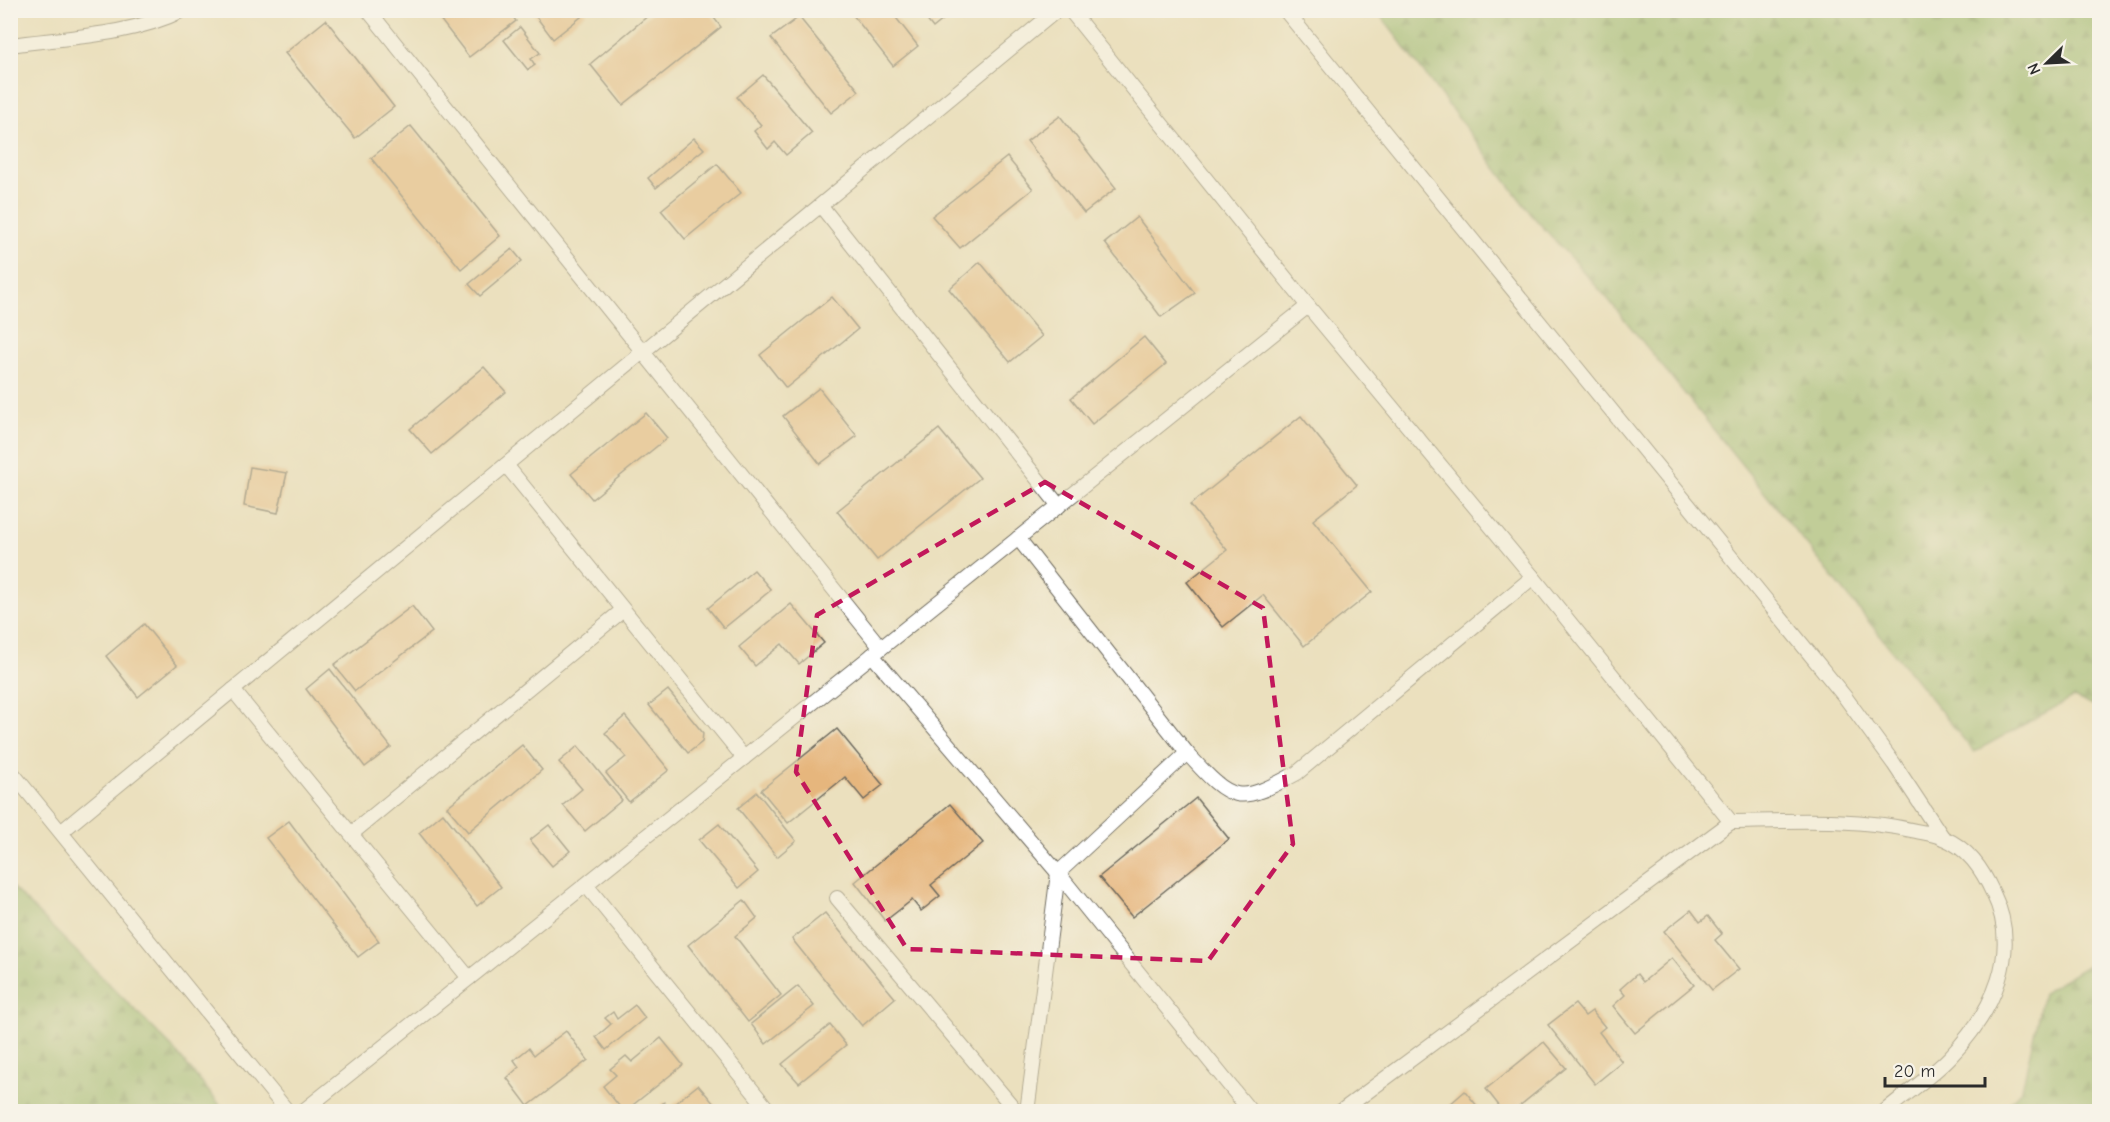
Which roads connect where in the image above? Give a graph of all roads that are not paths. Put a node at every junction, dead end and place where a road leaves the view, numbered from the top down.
1 (183, 10) edge
2 (368, 10) edge
3 (1057, 10) edge
4 (1070, 10) edge
5 (1285, 10) edge
6 (10, 45) edge
7 (821, 206) junction
8 (1308, 306) junction
9 (643, 352) junction
10 (506, 465) junction
11 (1059, 506) junction
12 (1018, 538) junction
13 (1533, 577) junction
14 (623, 610) junction
15 (877, 652) junction
16 (233, 690) junction
17 (1187, 753) junction
18 (744, 758) junction
19 (10, 770) edge
20 (1731, 822) junction
21 (61, 832) junction
22 (351, 834) junction
23 (1943, 838) junction
24 (1058, 873) junction
25 (586, 885) junction
26 (837, 898) dead end
27 (469, 978) junction
28 (288, 1112) edge
29 (302, 1112) edge
30 (770, 1112) edge
31 (1017, 1112) edge
32 (1027, 1112) edge
33 (1251, 1112) edge
34 (1340, 1112) edge
35 (1884, 1112) edge

1 - 6 lane
2 - 9 lane
3 - 7 lane
4 - 8 lane
5 - 23 lane
7 - 9 lane
7 - 11 lane
8 - 11 lane
8 - 13 lane
9 - 10 lane
9 - 15 lane
10 - 14 lane
10 - 16 lane
11 - 12 lane
12 - 15 lane
12 - 17 lane
13 - 17 lane
13 - 20 lane
14 - 18 lane
14 - 22 lane
15 - 18 lane
15 - 24 lane
16 - 21 lane
16 - 22 lane
17 - 24 lane
18 - 25 lane
19 - 21 lane
20 - 23 lane
20 - 34 lane
21 - 28 lane
22 - 27 lane
23 - 35 lane
24 - 32 lane
24 - 33 lane
25 - 27 lane
25 - 30 lane
26 - 31 lane
27 - 29 lane

